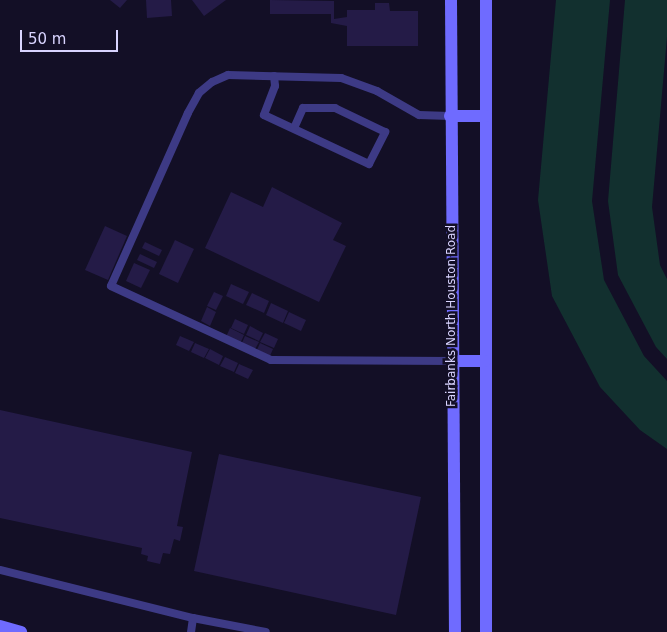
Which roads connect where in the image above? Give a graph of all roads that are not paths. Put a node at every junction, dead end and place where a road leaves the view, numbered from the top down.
1 (451, 0) edge
2 (486, 0) edge
3 (274, 76) junction
4 (450, 116) junction
5 (486, 116) junction
6 (294, 128) junction
7 (453, 361) junction
8 (485, 361) junction
9 (0, 570) edge
10 (193, 618) junction
11 (0, 626) edge
12 (21, 632) edge
13 (190, 632) edge
14 (266, 632) edge
15 (455, 632) edge
16 (486, 632) edge

1 - 4 main road, Fairbanks North Houston Road
2 - 5 main road
3 - 4 lane
3 - 6 lane
3 - 7 lane
4 - 5 main road
4 - 7 main road, Fairbanks North Houston Road
5 - 8 main road
6 - 6 lane
7 - 8 main road
7 - 15 main road, Fairbanks North Houston Road
8 - 16 main road
9 - 10 lane
10 - 13 lane
10 - 14 lane
11 - 12 main road

